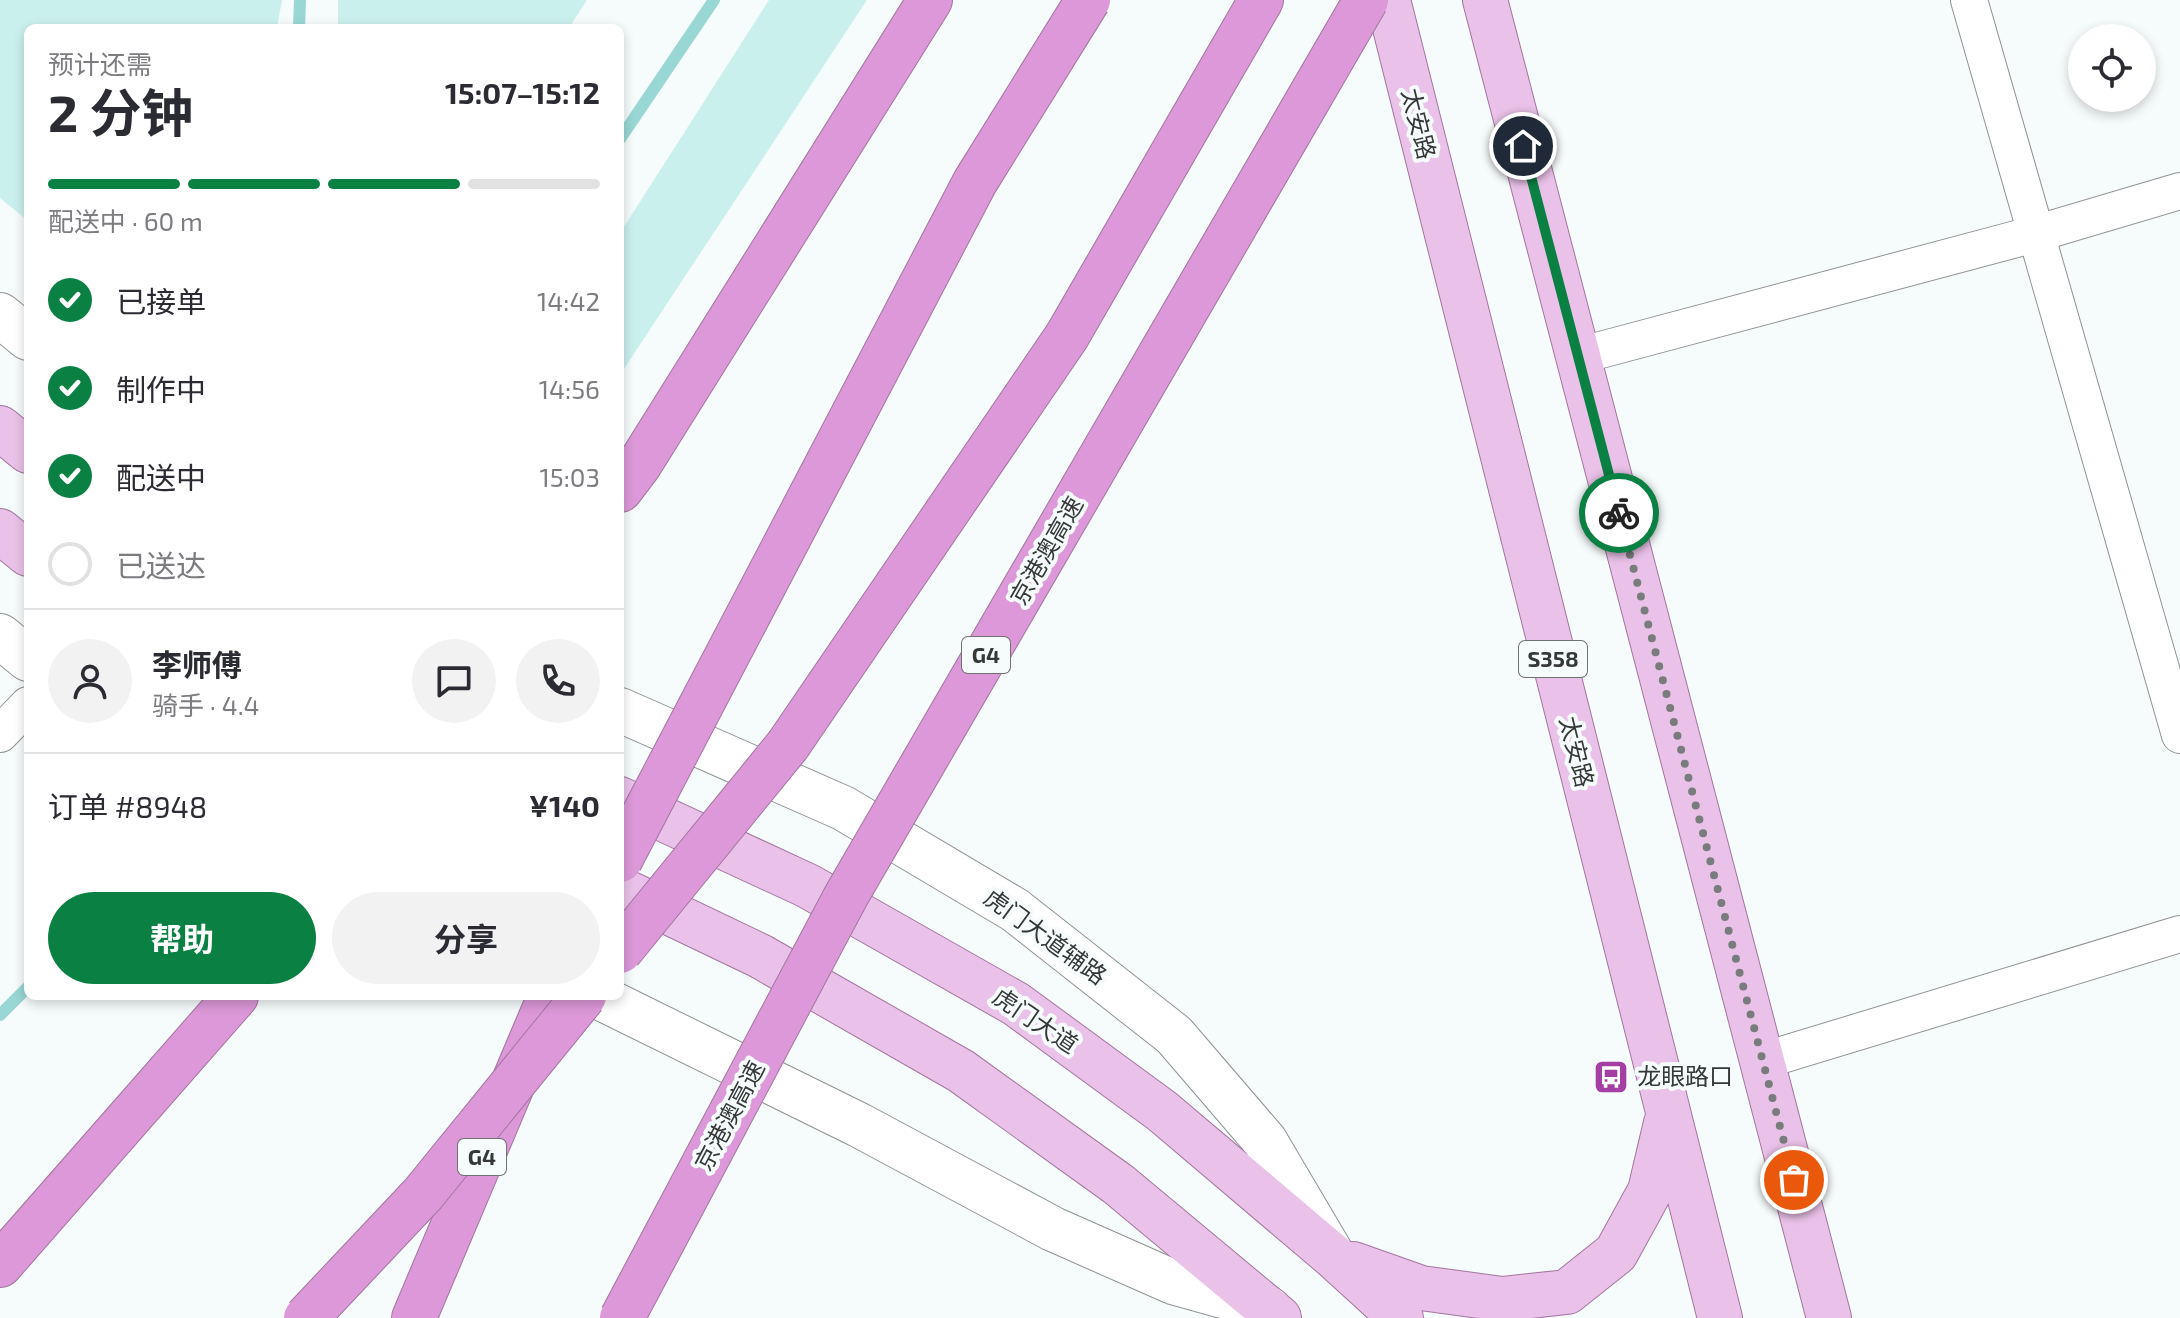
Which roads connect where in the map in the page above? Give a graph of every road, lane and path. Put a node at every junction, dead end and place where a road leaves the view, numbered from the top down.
1 (930, 0) edge
2 (1088, 0) edge
3 (1261, 0) edge
4 (1366, 0) edge
5 (1388, 0) edge
6 (1485, 0) edge
7 (1969, 0) edge
8 (2180, 191) edge
9 (2035, 234) junction
10 (0, 315) edge
11 (24, 335) edge
12 (1578, 356) junction
13 (0, 428) edge
14 (24, 448) edge
15 (624, 485) edge
16 (0, 531) edge
17 (24, 551) edge
18 (0, 636) edge
19 (24, 656) edge
20 (24, 709) edge
21 (624, 712) edge
22 (0, 734) edge
23 (2180, 735) edge
24 (624, 801) edge
25 (624, 852) edge
26 (624, 891) edge
27 (2180, 934) edge
28 (624, 946) edge
29 (232, 1000) edge
30 (548, 1000) edge
31 (581, 1000) edge
32 (605, 1000) edge
33 (1762, 1061) junction
34 (1668, 1116) junction
35 (1333, 1256) junction
36 (0, 1265) edge
37 (1274, 1314) edge
38 (306, 1318) edge
39 (414, 1318) edge
40 (622, 1318) edge
41 (1401, 1318) edge
42 (1720, 1318) edge
43 (1829, 1318) edge

1 - 15 highway
2 - 25 highway, bridge
3 - 28 highway, bridge
4 - 40 highway, 京港澳高速 / G4, bridge
5 - 34 main road, 太安路 / S358
6 - 12 main road
7 - 9 street
8 - 9 street
9 - 12 street
9 - 23 street
10 - 11 main road
12 - 33 main road
13 - 14 main road
16 - 17 main road
18 - 19 main road
20 - 22 street
21 - 35 main road, 虎门大道辅路
24 - 35 main road, 虎门大道
26 - 37 main road
27 - 33 street
29 - 36 highway
30 - 39 highway, G4, bridge
31 - 38 highway, bridge
32 - 37 main road
33 - 43 main road
34 - 35 main road
34 - 42 main road, 太安路 / S358
35 - 41 main road, 虎门大道

